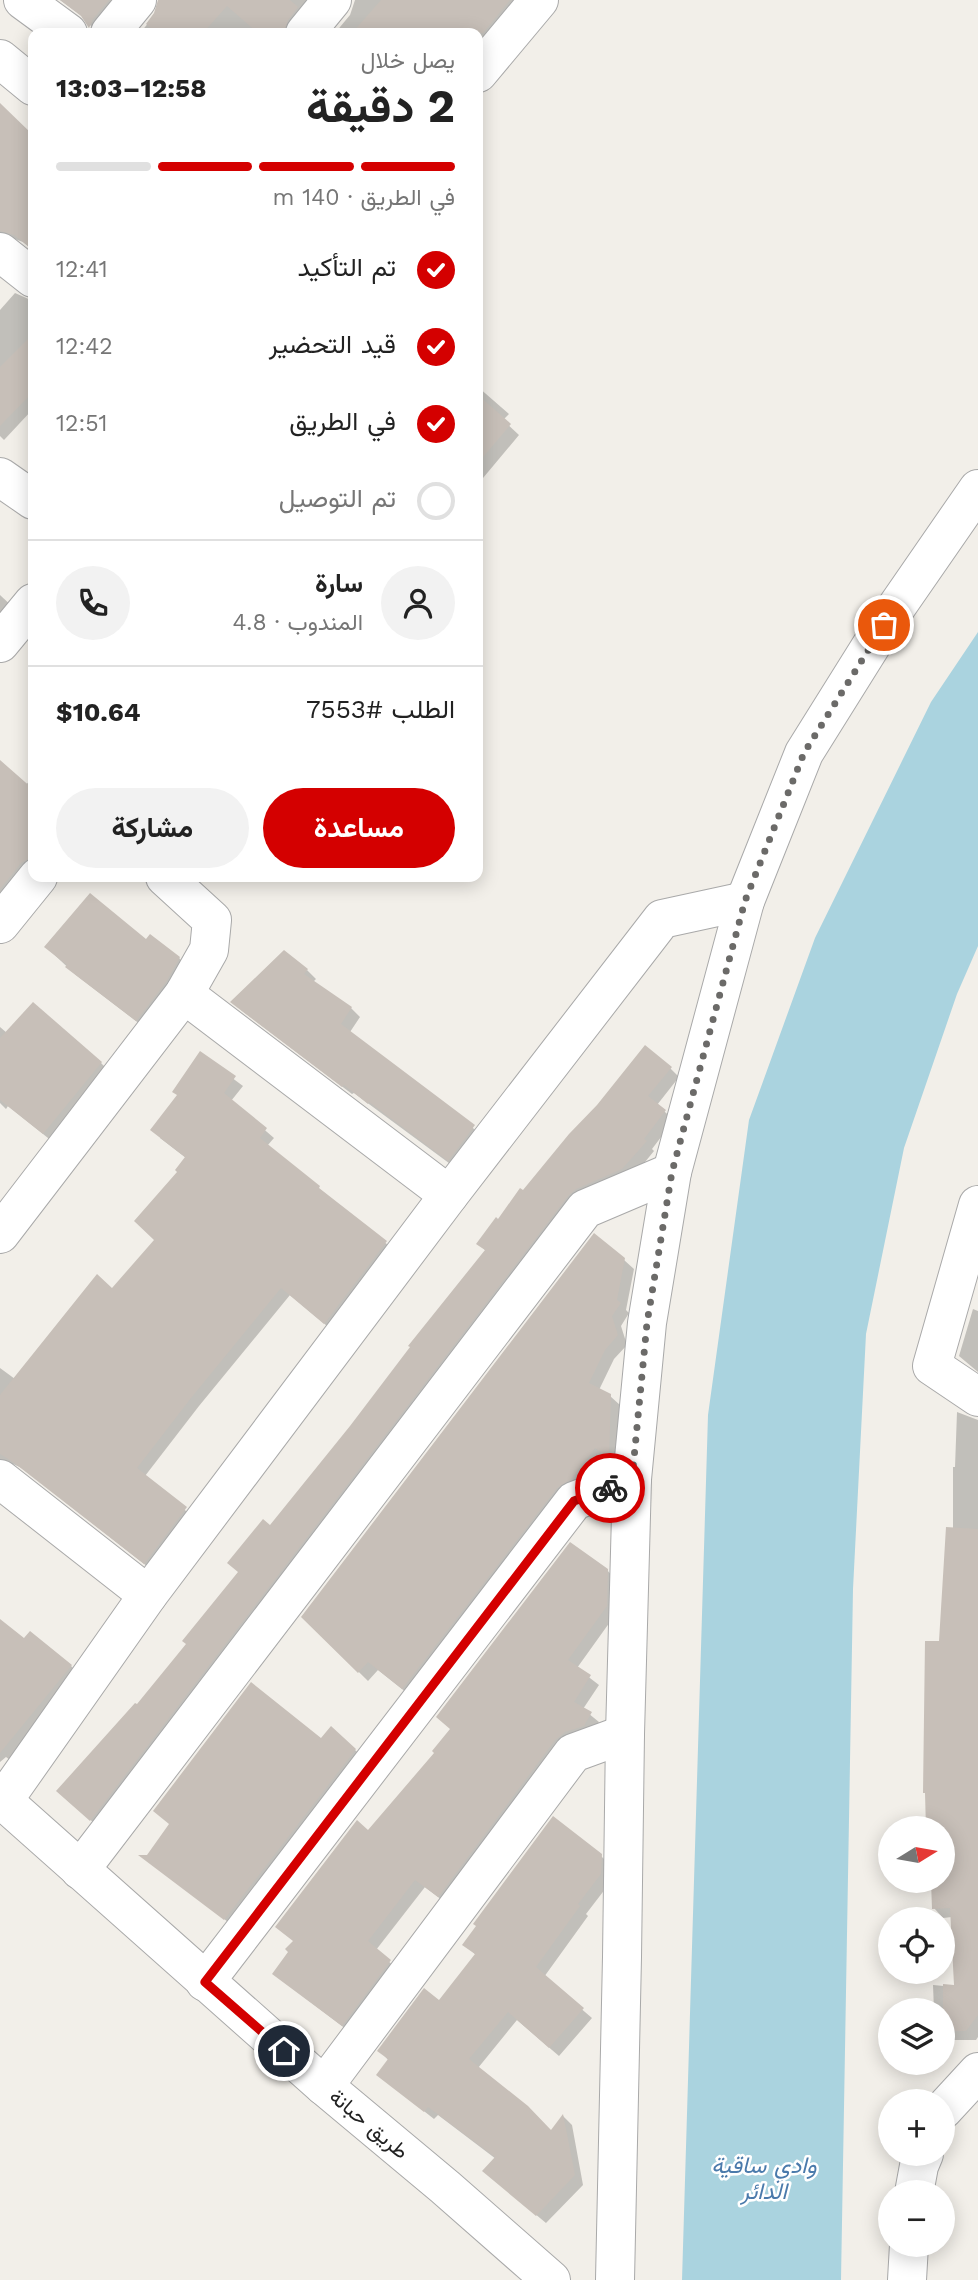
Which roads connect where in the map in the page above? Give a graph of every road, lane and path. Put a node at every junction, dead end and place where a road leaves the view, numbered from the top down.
1 (23, 0) edge
2 (137, 0) edge
3 (332, 0) edge
4 (539, 0) edge
5 (61, 28) edge
6 (114, 28) edge
7 (309, 28) edge
8 (0, 59) edge
9 (483, 67) edge
10 (28, 82) edge
11 (0, 252) edge
12 (28, 274) edge
13 (0, 477) edge
14 (978, 489) edge
15 (28, 497) edge
16 (28, 609) edge
17 (0, 642) edge
18 (34, 882) edge
19 (170, 882) edge
20 (745, 901) junction
21 (0, 924) edge
22 (184, 994) junction
23 (672, 1172) junction
24 (449, 1195) junction
25 (978, 1205) edge
26 (0, 1234) edge
27 (978, 1397) edge
28 (0, 1479) edge
29 (632, 1479) junction
30 (148, 1595) junction
31 (625, 1734) junction
32 (2, 1800) edge
33 (80, 1870) junction
34 (205, 1982) junction
35 (978, 2072) edge
36 (324, 2086) junction
37 (955, 2097) edge
38 (908, 2257) edge
39 (551, 2280) edge
40 (615, 2280) edge
41 (907, 2280) edge

1 - 5 street
2 - 6 street
3 - 7 street
4 - 9 street
8 - 10 street
11 - 12 street
13 - 15 street
14 - 20 street
16 - 17 street
18 - 21 street
19 - 22 street
20 - 23 street
20 - 24 street
22 - 24 street
22 - 26 street
23 - 29 street
23 - 33 street
24 - 30 street
25 - 27 street
28 - 30 street
29 - 31 street
29 - 34 street
30 - 32 street
31 - 36 street
31 - 40 street
32 - 33 street, طريق حبانة
33 - 34 street, طريق حبانة
34 - 36 street, طريق حبانة
35 - 37 street
36 - 39 street, طريق حبانة
38 - 41 street

